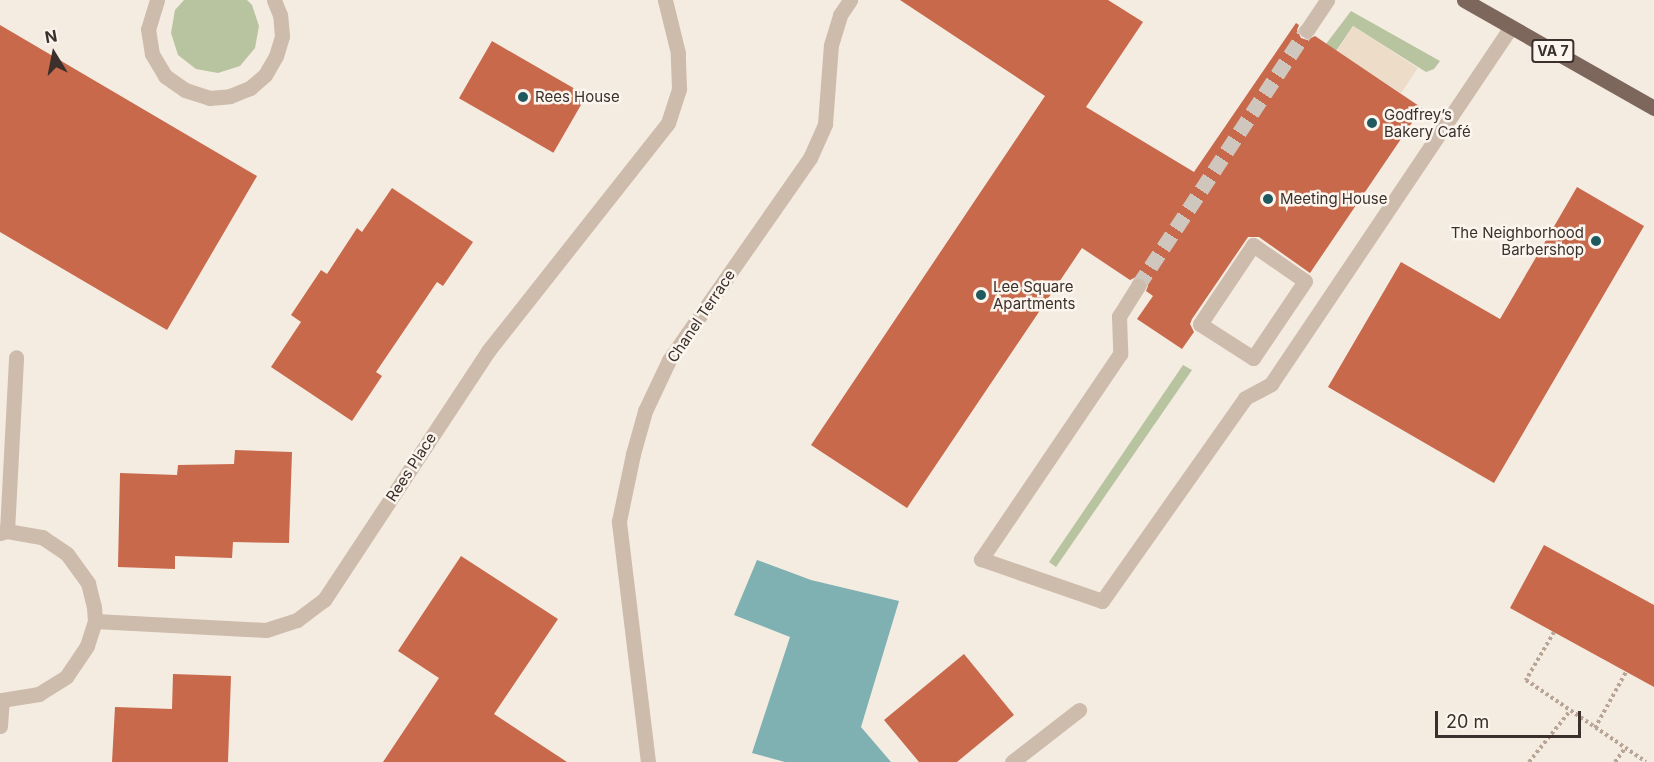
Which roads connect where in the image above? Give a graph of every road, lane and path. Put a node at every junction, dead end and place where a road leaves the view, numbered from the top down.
1 (157, 0) edge
2 (273, 0) edge
3 (665, 0) edge
4 (850, 0) edge
5 (1327, 0) edge
6 (1464, 0) edge
7 (1511, 27) junction
8 (1307, 30) tunnel mouth
9 (1654, 108) edge
10 (1253, 245) joint
11 (1138, 286) tunnel mouth
12 (16, 357) dead end
13 (3, 532) edge
14 (94, 621) junction
15 (1554, 632) dead end
16 (1626, 672) dead end
17 (1, 700) edge
18 (1079, 710) dead end
19 (1570, 711) junction
20 (0, 726) edge
21 (1594, 728) junction
22 (1625, 748) junction
23 (648, 762) edge
24 (1012, 762) edge
25 (1529, 762) edge
26 (1615, 762) edge
27 (1646, 762) edge

1 - 2 street
3 - 14 street, Rees Place
4 - 23 street, Chanel Terrace
5 - 8 street
6 - 7 main road, VA 7
7 - 9 main road, VA 7
7 - 11 street
10 - 10 street
12 - 13 street
13 - 14 street
14 - 17 street
15 - 19 path
16 - 21 path
17 - 20 street
18 - 24 street
19 - 21 path
19 - 25 path
21 - 22 path
22 - 26 path
22 - 27 path

